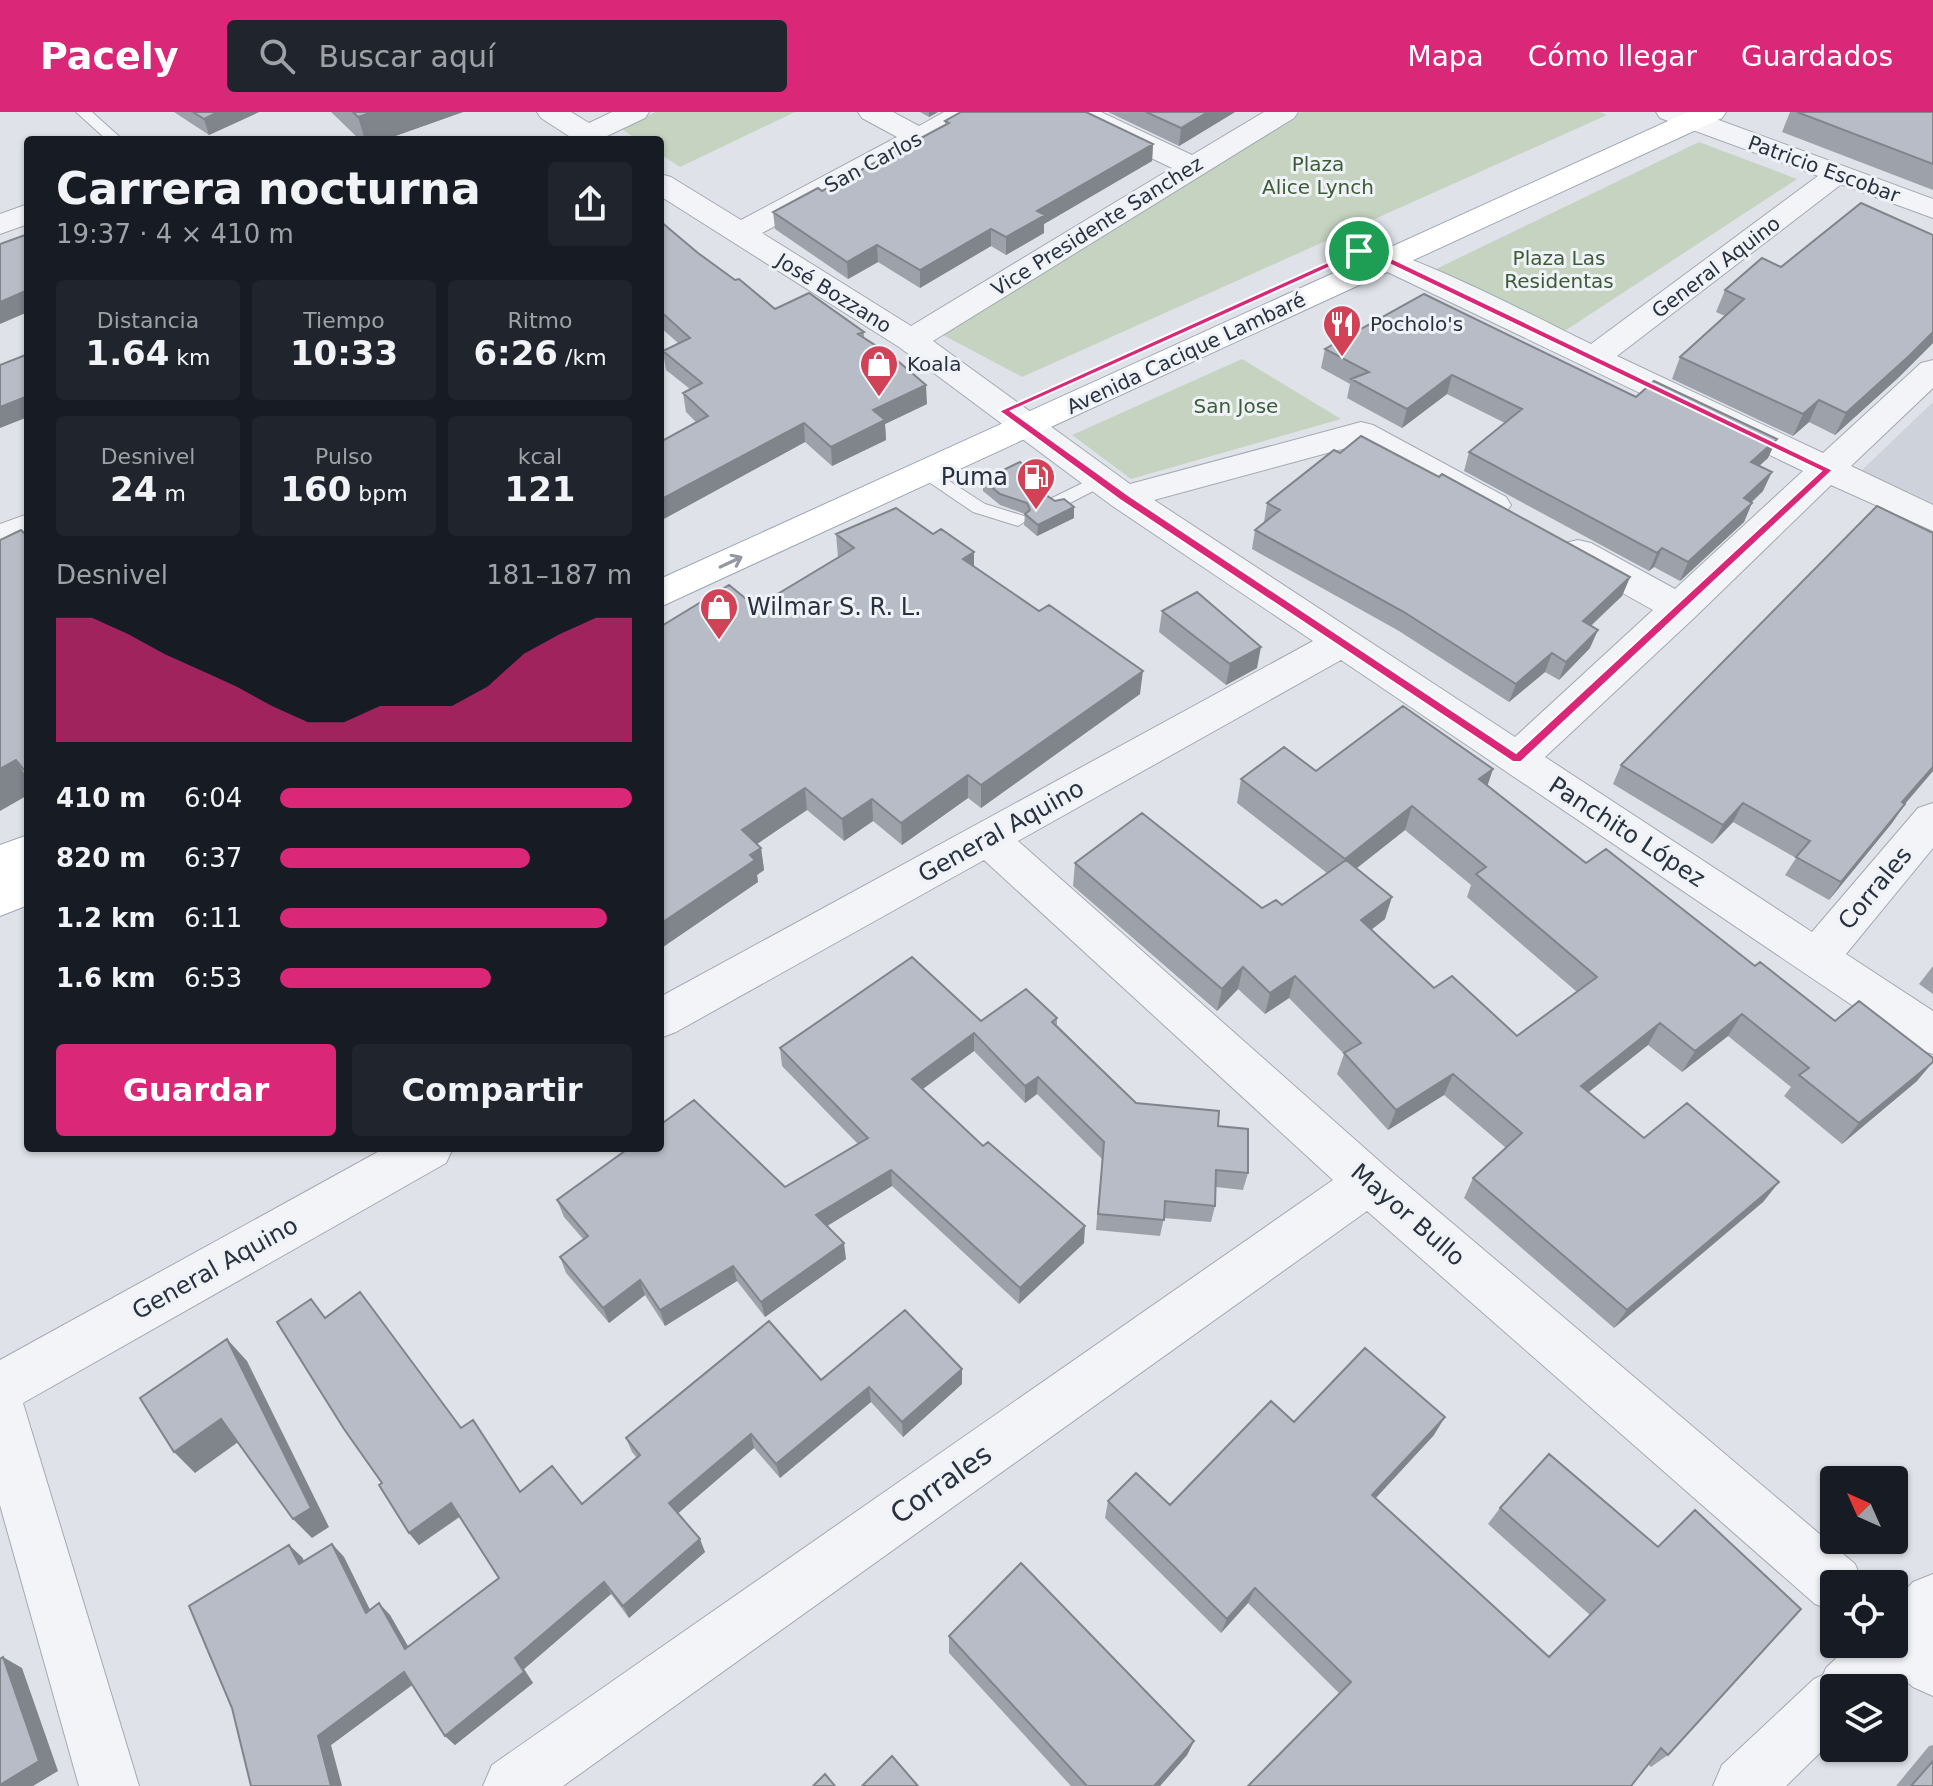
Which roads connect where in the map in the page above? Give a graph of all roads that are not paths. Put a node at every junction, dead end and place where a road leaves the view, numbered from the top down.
1 (83, 112) edge
2 (551, 112) edge
3 (635, 112) edge
4 (872, 112) edge
5 (966, 112) edge
6 (1078, 112) edge
7 (1284, 112) edge
8 (1686, 114) edge
9 (111, 136) edge
10 (589, 136) edge
11 (593, 136) edge
12 (920, 138) junction
13 (1193, 167) junction
14 (1837, 176) junction
15 (664, 186) edge
16 (1933, 209) edge
17 (24, 215) edge
18 (0, 225) edge
19 (738, 234) junction
20 (1373, 256) junction
21 (911, 340) junction
22 (1595, 357) junction
23 (1933, 370) edge
24 (1016, 418) junction
25 (1828, 470) junction
26 (926, 472) junction
27 (1112, 489) junction
28 (1056, 503) edge
29 (1933, 519) edge
30 (1018, 520) dead end
31 (24, 528) edge
32 (0, 538) edge
33 (664, 564) edge
34 (664, 592) edge
35 (1681, 609) junction
36 (1342, 642) junction
37 (1517, 759) junction
38 (1933, 819) edge
39 (987, 838) junction
40 (24, 853) edge
41 (0, 864) edge
42 (24, 888) edge
43 (0, 899) edge
44 (1817, 957) junction
45 (664, 1017) edge
46 (1933, 1035) edge
47 (422, 1152) edge
48 (1369, 1182) junction
49 (0, 1388) edge
50 (0, 1412) edge
51 (1820, 1571) edge
52 (1883, 1658) edge
53 (1863, 1674) edge
54 (1820, 1712) edge
55 (109, 1786) edge
56 (513, 1786) edge
57 (1743, 1786) edge

1 - 9 lane
2 - 10 street
3 - 11 street
4 - 12 street
5 - 12 street, San Carlos
6 - 13 street
7 - 13 street, Vice Presidente Sanchez
8 - 14 street, Patricio Escobar
8 - 20 main road, Avenida Cacique Lambaré
12 - 19 street, San Carlos
13 - 21 street, Vice Presidente Sanchez
14 - 16 street, Patricio Escobar
14 - 22 street, General Aquino
15 - 19 street, José Bozzano
17 - 18 street
19 - 21 street, José Bozzano
20 - 22 street
20 - 24 main road, Avenida Cacique Lambaré
21 - 24 street, José Bozzano
22 - 25 street
23 - 25 street
24 - 26 main road, Avenida Cacique Lambaré
24 - 27 street, Panchito López
24 - 33 main road, Avenida Cacique Lambaré
25 - 29 street
25 - 35 street
26 - 30 lane
34 -> 26 main road, Avenida Cacique Lambaré
27 - 28 lane
27 - 35 street
27 - 36 street, Panchito López
31 - 32 street
35 - 37 street
36 - 37 street, Panchito López
36 - 39 street, General Aquino
37 - 44 street, Panchito López
38 - 44 street, Corrales
39 - 45 street, General Aquino
39 - 48 street, Mayor Bullo
40 - 41 main road
42 - 43 main road
44 - 46 street, Panchito López
47 - 49 street, General Aquino
48 - 51 street, Mayor Bullo
48 - 56 street, Corrales
50 - 55 street
52 - 53 street
54 - 57 street

